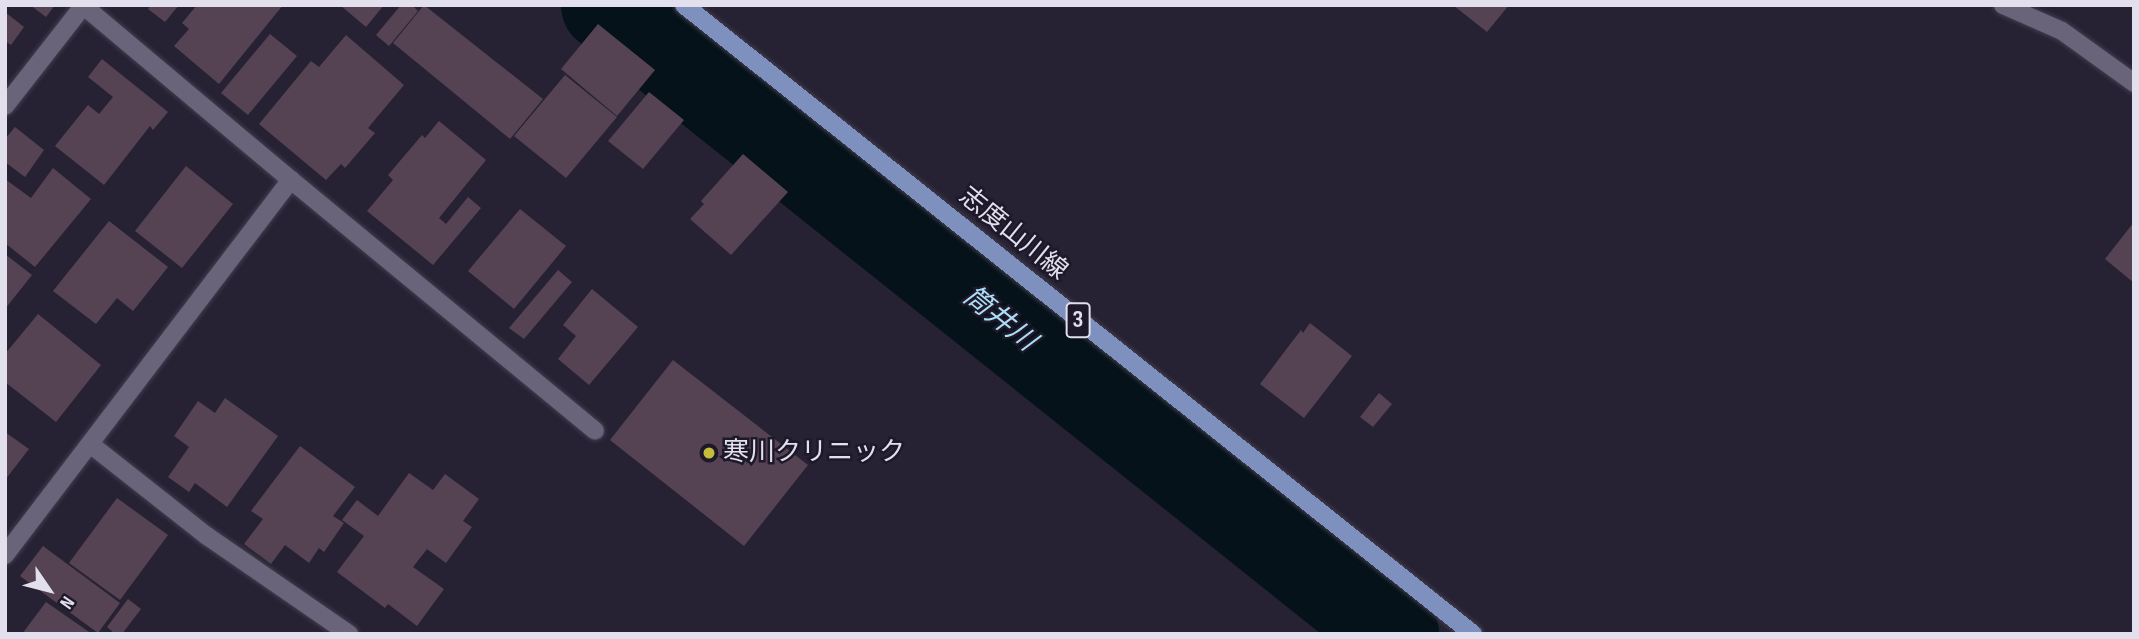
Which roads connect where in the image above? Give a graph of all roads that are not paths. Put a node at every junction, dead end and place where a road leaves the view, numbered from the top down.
1 (84, 5) edge
2 (684, 5) edge
3 (2003, 5) edge
4 (2134, 83) edge
5 (5, 106) edge
6 (291, 180) junction
7 (595, 431) dead end
8 (90, 444) junction
9 (5, 555) edge
10 (1469, 633) edge
11 (349, 634) edge

1 - 5 street
1 - 6 street
2 - 10 main road, 志度山川線 / 3
3 - 4 street
6 - 7 street
6 - 8 street
8 - 9 street
8 - 11 street

